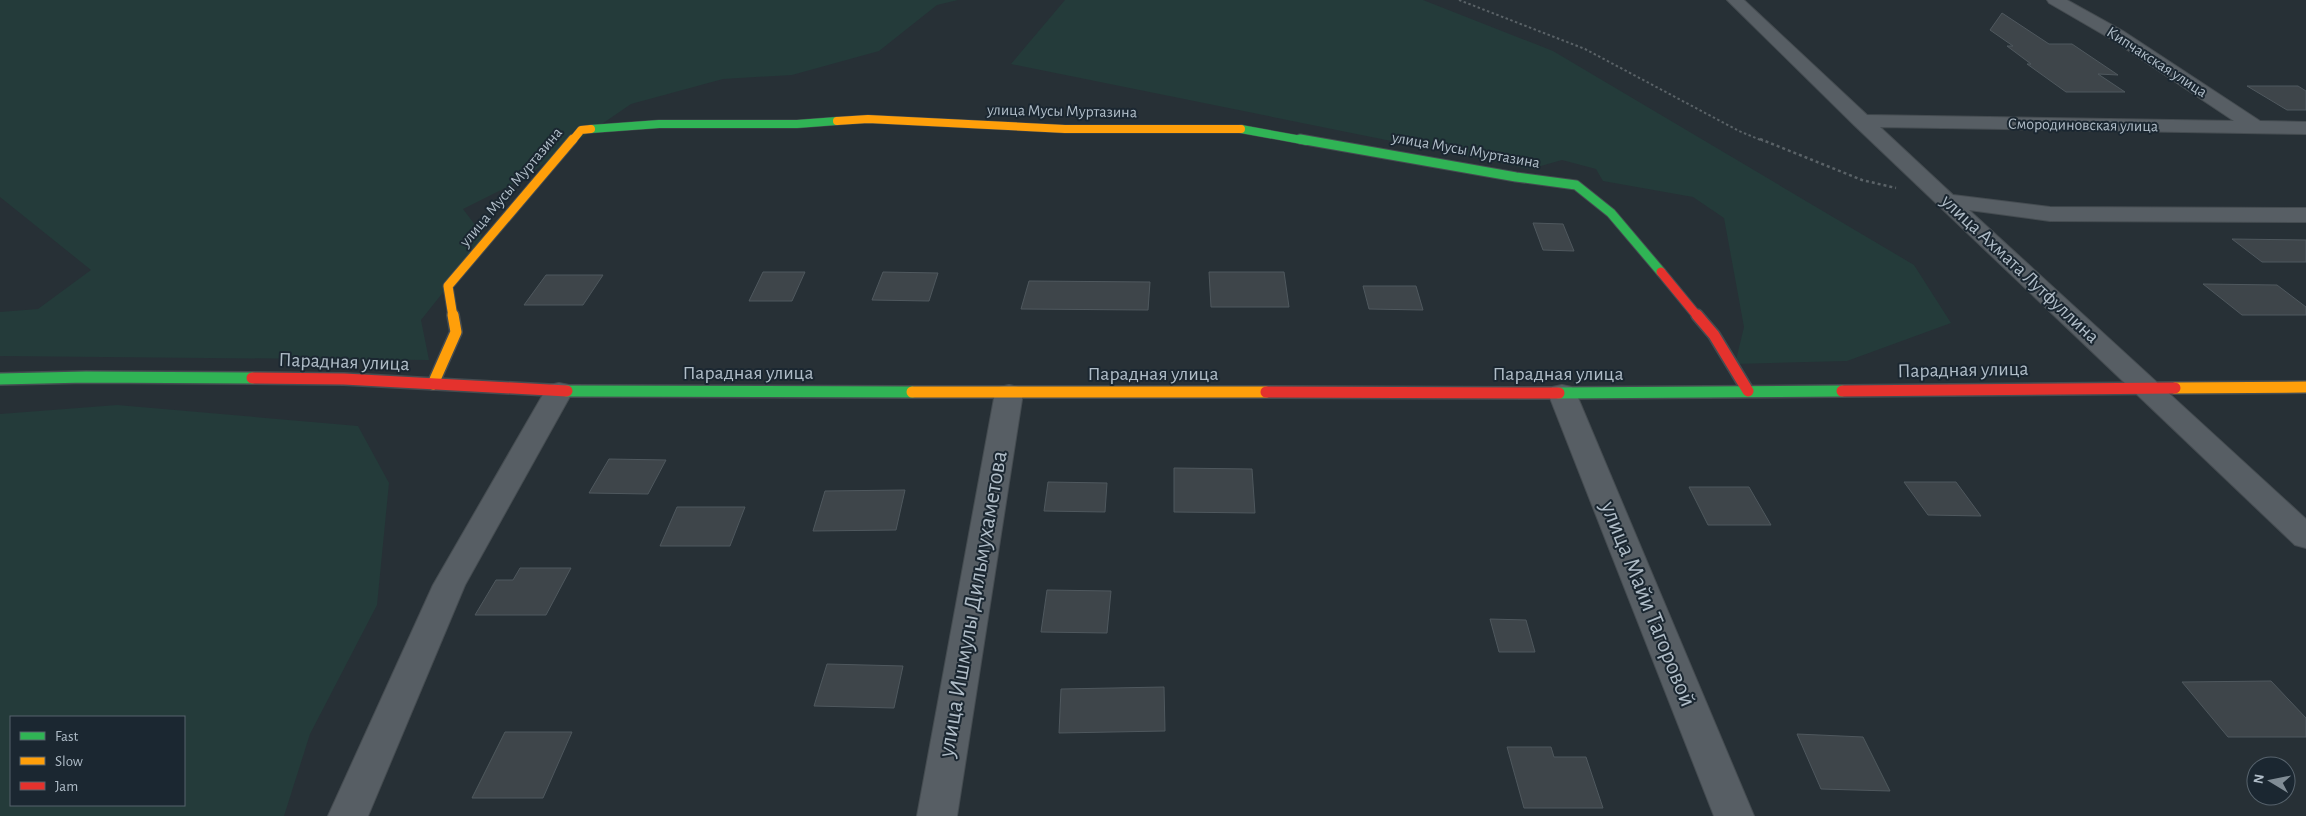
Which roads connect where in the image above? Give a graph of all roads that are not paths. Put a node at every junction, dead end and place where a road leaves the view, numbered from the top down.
1 (1734, 0) edge
2 (2055, 0) edge
3 (1860, 121) junction
4 (2257, 128) junction
5 (2306, 128) edge
6 (1945, 200) junction
7 (2306, 215) edge
8 (0, 379) edge
9 (433, 384) junction
10 (2148, 387) junction
11 (2306, 387) edge
12 (559, 391) junction
13 (1748, 391) junction
14 (1009, 392) junction
15 (1562, 393) junction
16 (2306, 537) edge
17 (348, 816) edge
18 (936, 816) edge
19 (1734, 816) edge

1 - 3 street, улица Ахмата Лутфуллина
2 - 4 street, Кипчакская улица
3 - 4 street, Смородиновская улица
3 - 6 street, улица Ахмата Лутфуллина
4 - 5 street, Смородиновская улица
6 - 7 street
6 - 10 street, улица Ахмата Лутфуллина
8 - 9 street, Парадная улица
9 - 12 street, Парадная улица
9 - 13 street, улица Мусы Муртазина
10 - 11 street, Парадная улица
10 - 13 street, Парадная улица
10 - 16 street, улица Ахмата Лутфуллина
12 - 14 street, Парадная улица
12 - 17 street
13 - 15 street, Парадная улица
14 - 15 street, Парадная улица
14 - 18 street, улица Ишмулы Дильмухаметова
15 - 19 street, улица Майи Тагоровой

